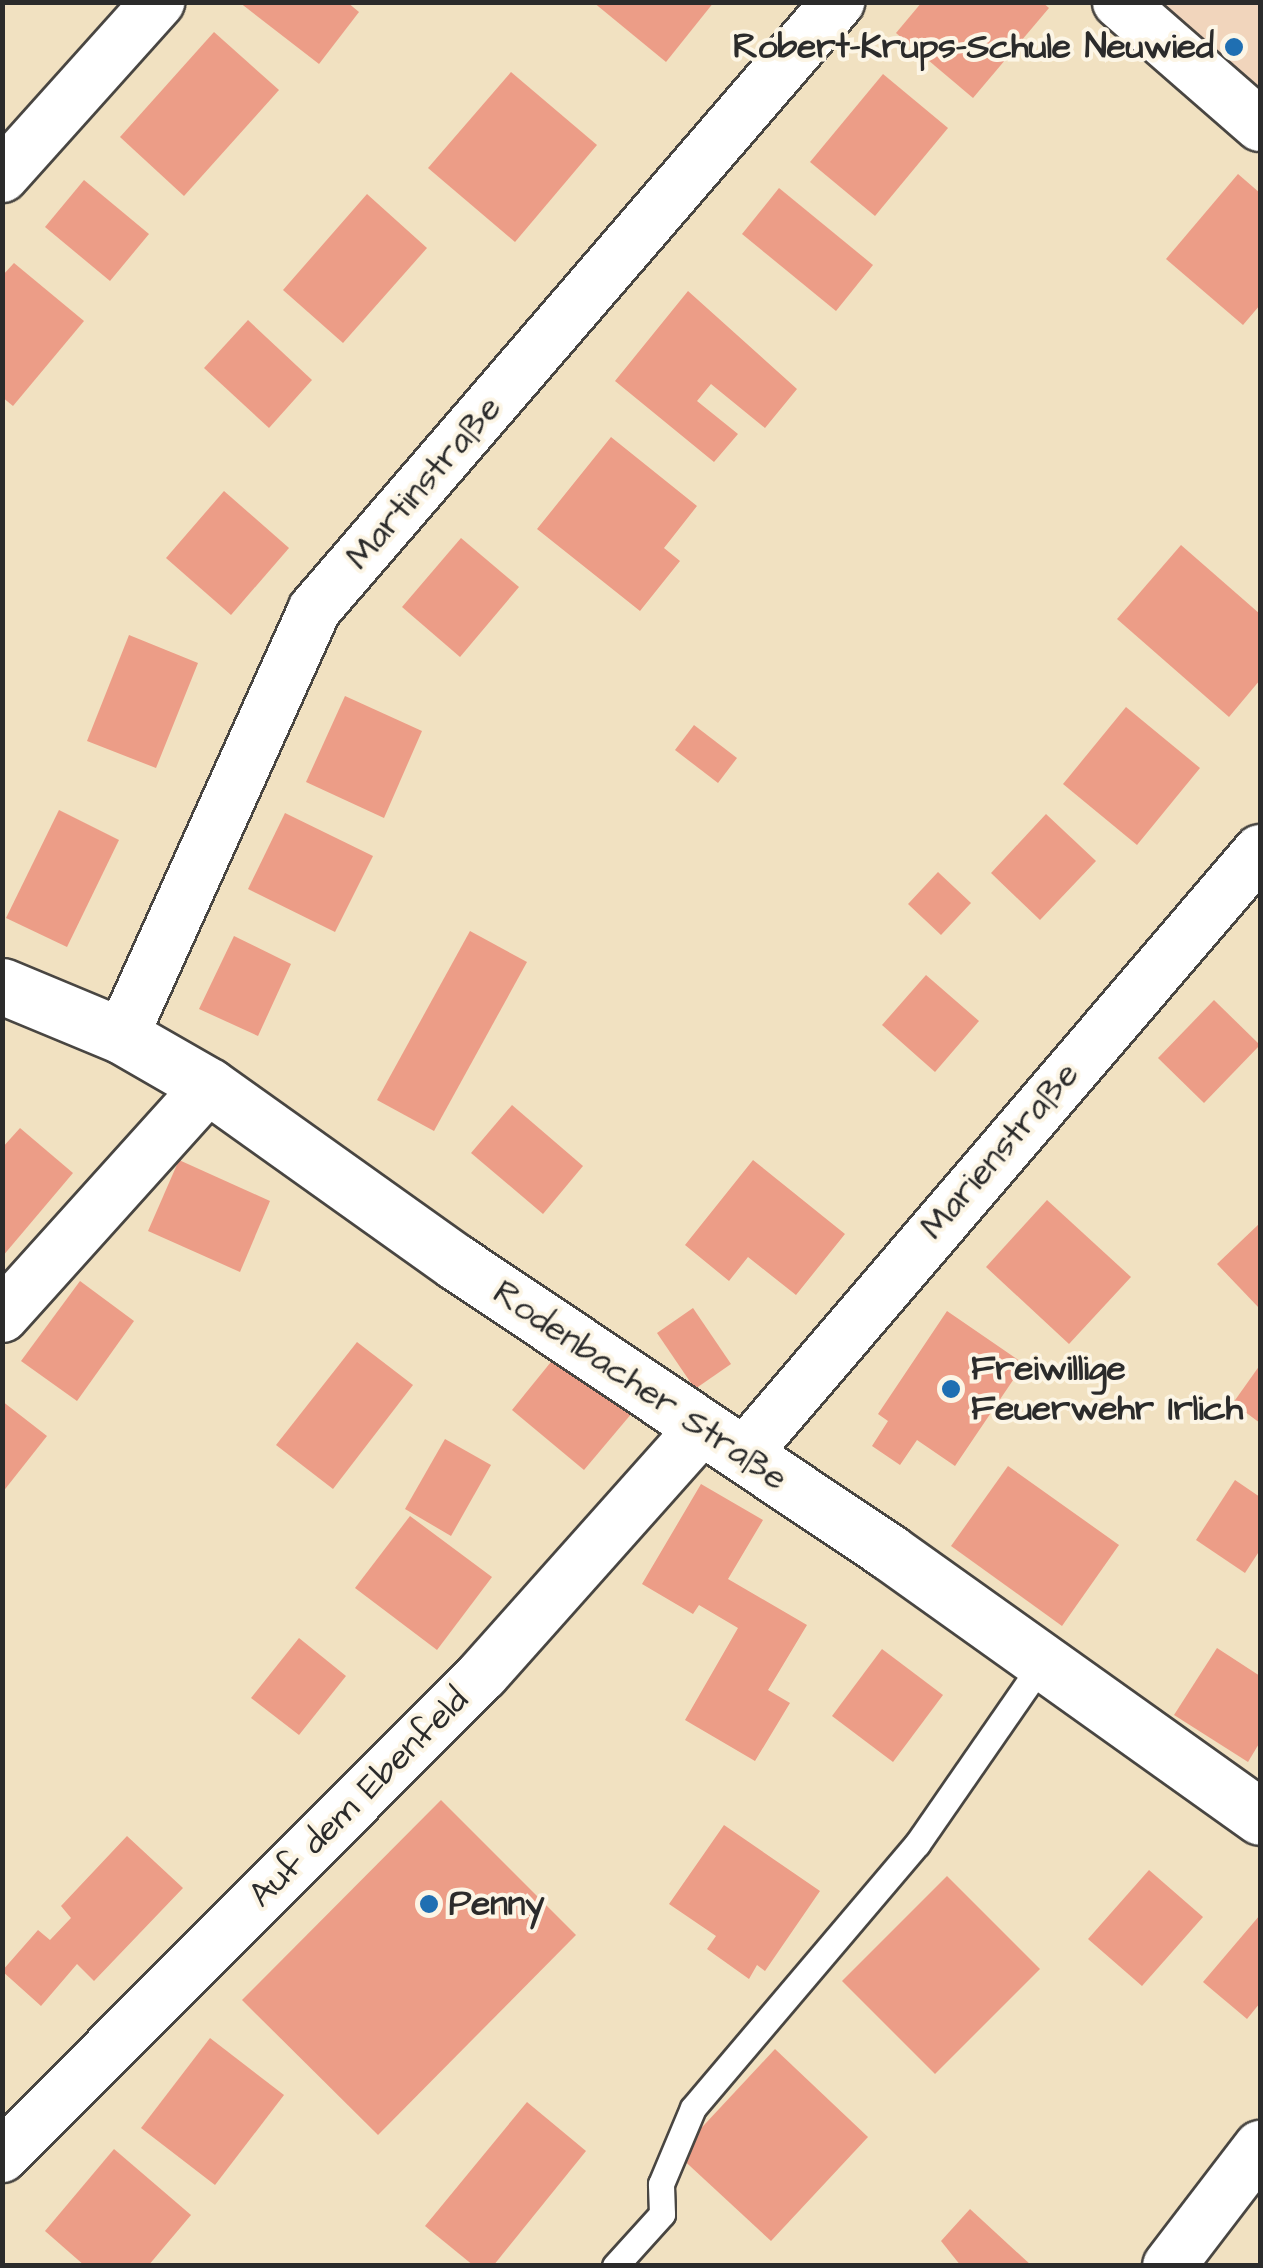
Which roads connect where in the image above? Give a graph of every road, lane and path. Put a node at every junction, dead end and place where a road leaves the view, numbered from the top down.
1 (158, 2) edge
2 (838, 2) edge
3 (1119, 2) edge
4 (1260, 125) edge
5 (2, 176) edge
6 (1260, 851) edge
7 (2, 986) edge
8 (122, 1036) junction
9 (209, 1086) junction
10 (2, 1316) edge
11 (722, 1441) junction
12 (1043, 1662) junction
13 (1260, 1817) edge
14 (1260, 2147) edge
15 (2, 2156) edge
16 (1188, 2259) edge
17 (616, 2266) edge

1 - 5 street
2 - 8 street, Martinstraße
3 - 4 street
6 - 11 street, Marienstraße
7 - 8 street, Rodenbacher Straße
8 - 9 street, Rodenbacher Straße
9 - 10 street
9 - 11 street, Rodenbacher Straße
11 - 12 street, Rodenbacher Straße
11 - 15 street, Auf dem Ebenfeld
12 - 13 street, Rodenbacher Straße
12 - 17 lane
14 - 16 street

